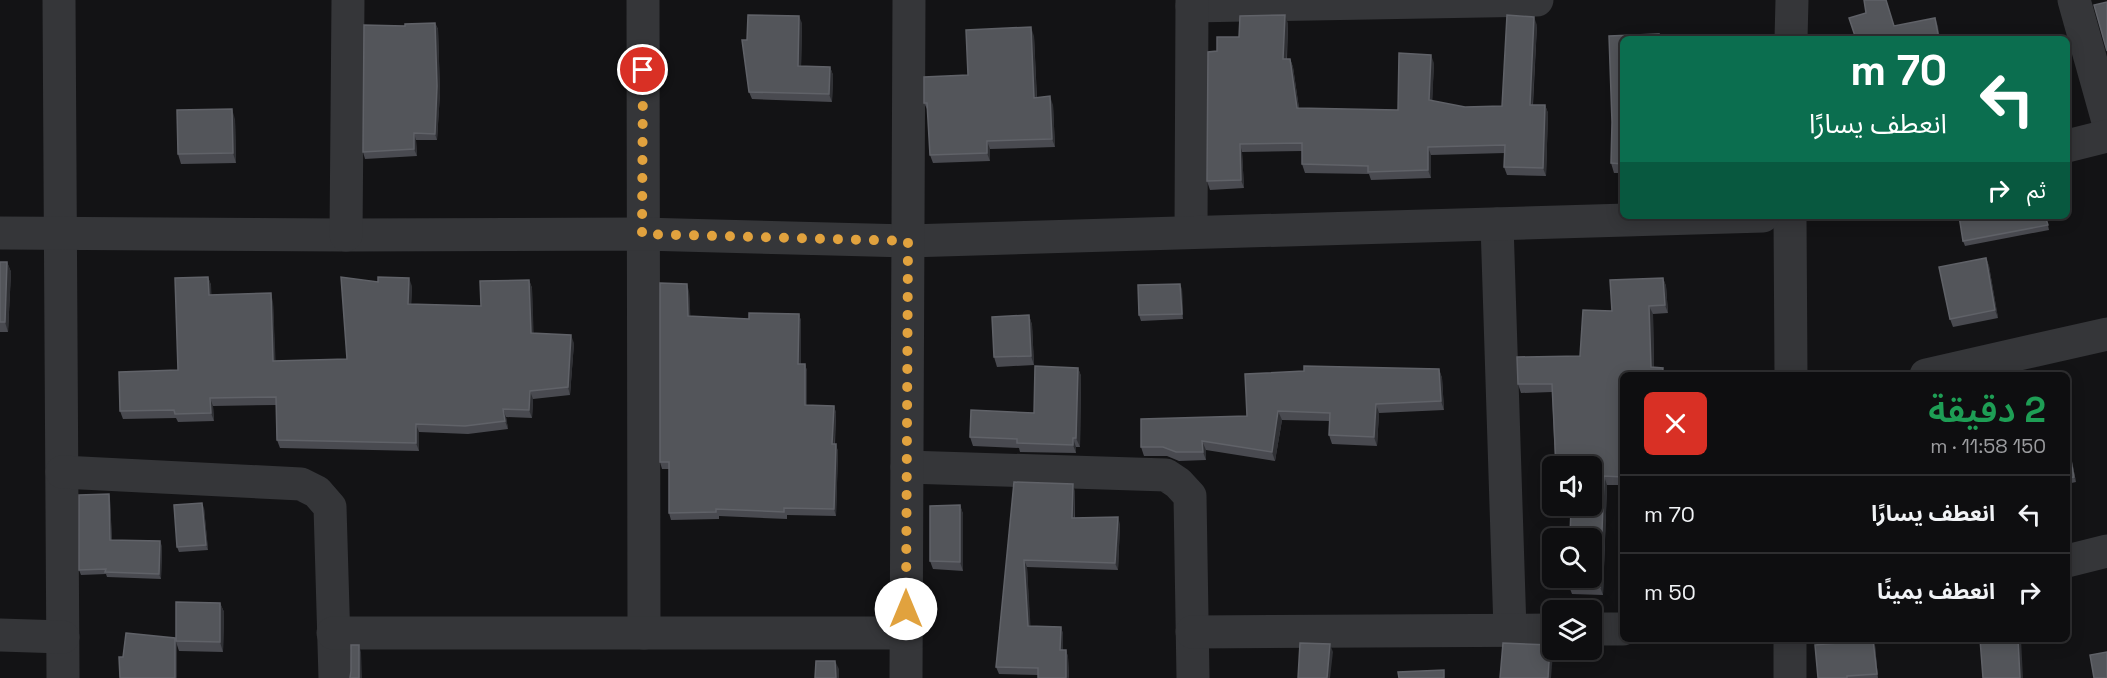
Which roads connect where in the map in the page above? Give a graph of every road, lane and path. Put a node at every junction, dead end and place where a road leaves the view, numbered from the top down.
1 (59, 0) edge
2 (348, 0) edge
3 (643, 0) edge
4 (909, 0) edge
5 (1514, 0) edge
6 (1537, 0) edge
7 (1791, 0) edge
8 (2074, 0) edge
9 (1192, 3) edge
10 (1791, 36) edge
11 (2107, 117) edge
12 (2107, 136) edge
13 (2070, 145) edge
14 (1663, 219) edge
15 (1790, 219) edge
16 (1497, 224) junction
17 (1191, 232) junction
18 (0, 233) edge
19 (62, 233) junction
20 (642, 234) junction
21 (346, 235) junction
22 (908, 241) junction
23 (2107, 334) edge
24 (1791, 372) edge
25 (1939, 372) edge
26 (907, 467) junction
27 (63, 472) junction
28 (2107, 552) edge
29 (2070, 560) edge
30 (1602, 629) edge
31 (1620, 629) edge
32 (1510, 630) junction
33 (1542, 630) edge
34 (1192, 632) junction
35 (333, 633) junction
36 (644, 633) junction
37 (906, 633) junction
38 (0, 635) edge
39 (63, 637) junction
40 (1790, 642) edge
41 (63, 678) edge
42 (334, 678) edge
43 (906, 678) edge
44 (1193, 678) edge
45 (1790, 678) edge

1 - 19 street
2 - 21 street
3 - 20 street
4 - 22 street
5 - 6 street
5 - 9 street
7 - 10 street
8 - 11 street
9 - 17 street
12 - 13 street
14 - 16 street
15 - 24 street
16 - 17 street
16 - 32 street
17 - 22 street
18 - 19 street
19 - 21 street
19 - 27 street
20 - 21 street
20 - 22 street
20 - 36 street
22 - 26 street
23 - 25 street
26 - 34 street
26 - 37 street
27 - 35 street
27 - 39 street
28 - 29 street
30 - 31 street
32 - 33 street
32 - 34 street
34 - 44 street
35 - 36 street
35 - 42 street
36 - 37 street
37 - 43 street
38 - 39 street
39 - 41 street
40 - 45 street

